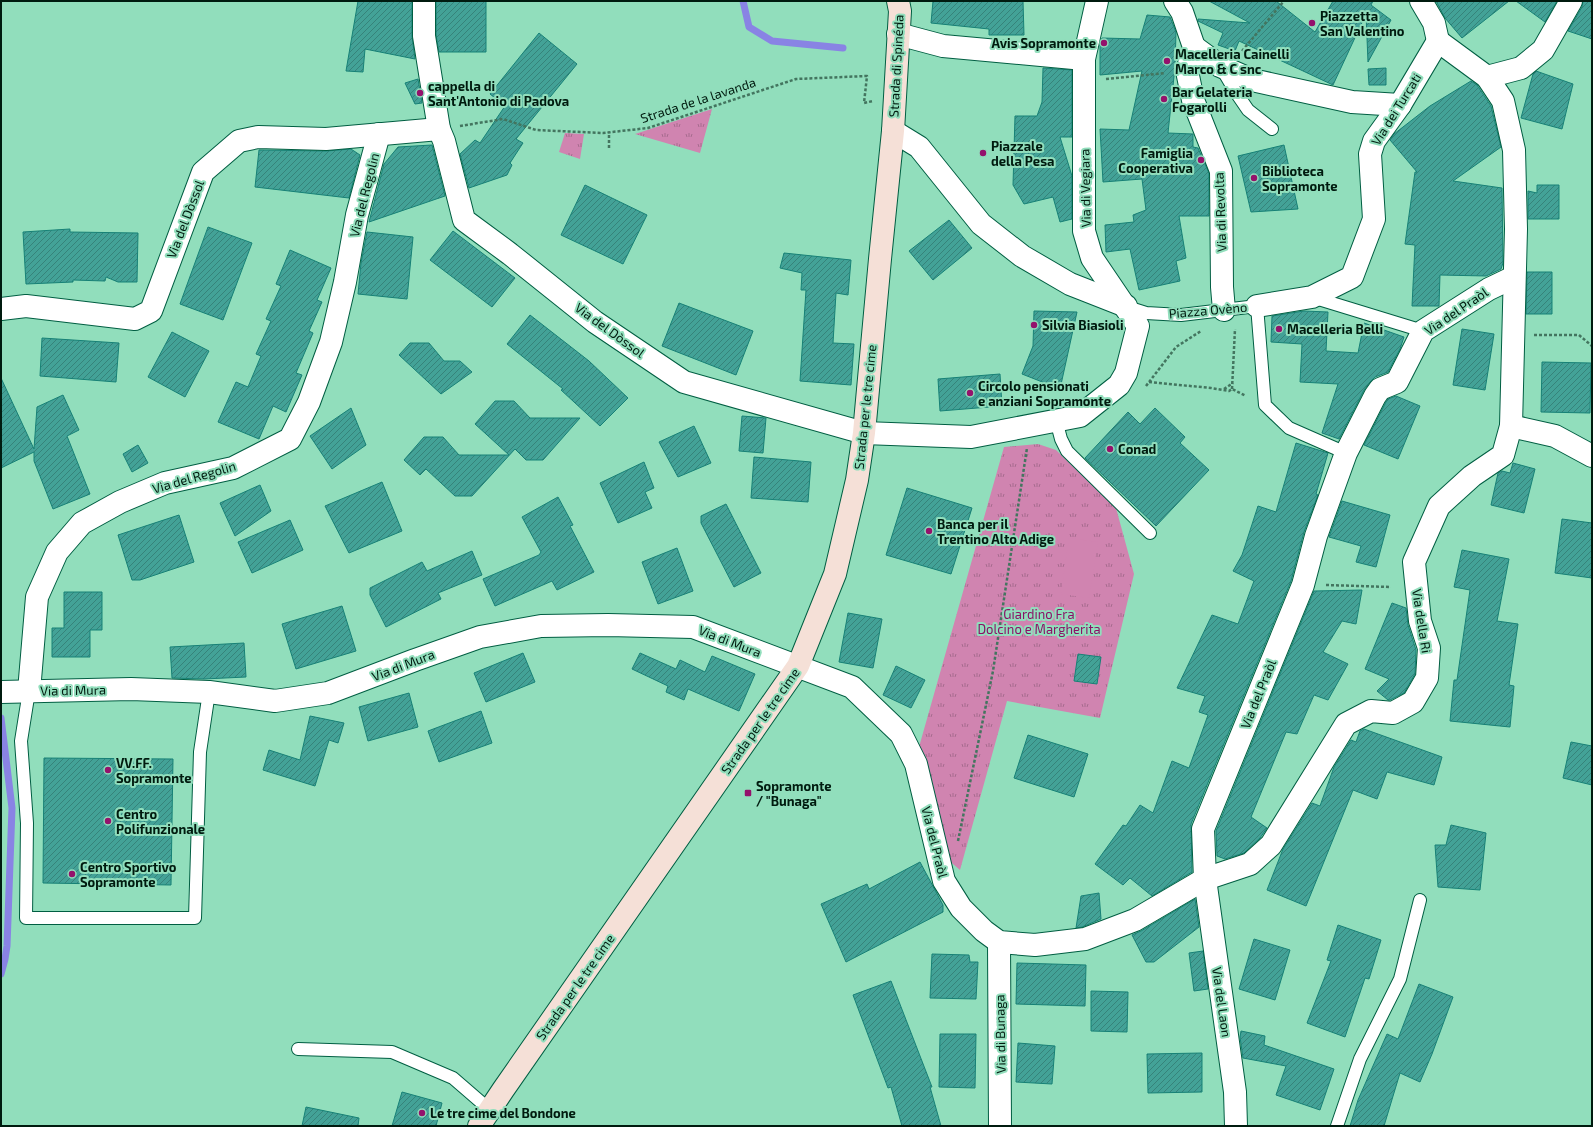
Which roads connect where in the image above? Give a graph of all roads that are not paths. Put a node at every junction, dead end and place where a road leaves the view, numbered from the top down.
1 (424, 1) edge
2 (898, 1) edge
3 (1097, 1) edge
4 (1175, 1) edge
5 (1421, 1) edge
6 (1571, 1) edge
7 (898, 34) junction
8 (1438, 41) junction
9 (1194, 47) junction
10 (1084, 59) junction
11 (1224, 68) junction
12 (1487, 77) junction
13 (1400, 105) junction
14 (439, 129) junction
15 (1272, 129) dead end
16 (893, 132) junction
17 (379, 134) junction
18 (1514, 277) junction
19 (1312, 297) junction
20 (1126, 306) junction
21 (1239, 308) junction
22 (1, 309) edge
23 (1423, 331) junction
24 (1050, 421) junction
25 (1510, 426) junction
26 (864, 433) junction
27 (1346, 453) junction
28 (1592, 456) edge
29 (1150, 533) dead end
30 (798, 666) junction
31 (12, 692) edge
32 (209, 692) junction
33 (1204, 879) junction
34 (1420, 900) dead end
35 (999, 942) junction
36 (298, 1049) dead end
37 (485, 1118) edge
38 (1000, 1126) edge
39 (1236, 1126) edge
40 (1337, 1126) edge

1 - 14 street, Via del Dòssol
2 - 7 main road, Strada di Spinéda
3 - 10 street, Via di Vegiara
4 - 9 street
5 - 8 street
6 - 12 street
7 - 10 street
7 - 16 main road, Strada di Spinéda
8 - 12 street
8 - 13 street, Via dei Turcati
9 - 11 street
9 - 21 street, Via di Revolta
10 - 20 street, Via di Vegiara
11 - 13 street
11 - 15 lane
12 - 18 street
13 - 19 street, Via dei Turcati
14 - 17 street, Via del Dòssol
14 - 26 street, Via del Dòssol
16 - 20 street
16 - 26 main road, Strada per le tre cime
17 - 22 street, Via del Dòssol
17 - 31 street, Via del Regolin
18 - 23 street, Via del Praòl
18 - 25 street, Via della Ri
19 - 21 street, Via dei Turcati
19 - 23 lane, Via dei Turcati
20 - 21 lane, Piazza Ovèno
20 - 24 street
21 - 27 lane, Piazza Ovèno
23 - 27 street, Via del Praòl
24 - 26 street
24 - 29 lane
25 - 28 street
25 - 33 street, Via della Ri
26 - 30 main road, Strada per le tre cime
27 - 33 street, Via del Praòl
30 - 32 street, Via di Mura
30 - 35 street, Via del Praòl
30 - 37 main road, Strada per le tre cime
31 - 32 street, Via di Mura
31 - 32 lane
33 - 35 street
33 - 39 street, Via del Laon
34 - 40 lane
35 - 38 street, Via di Bunaga
36 - 37 lane

